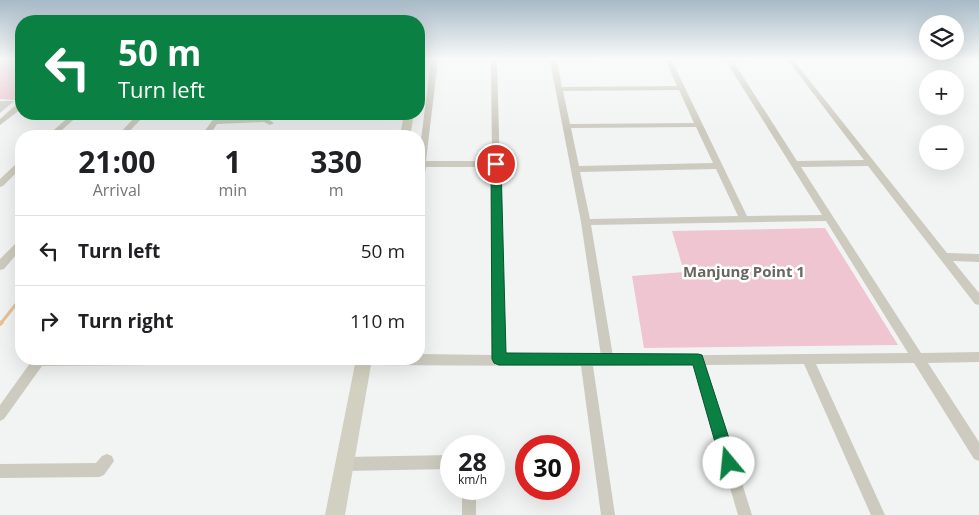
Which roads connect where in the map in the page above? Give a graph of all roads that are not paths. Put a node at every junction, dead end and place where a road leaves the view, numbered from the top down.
1 (432, 83) edge
2 (494, 83) edge
3 (558, 83) edge
4 (679, 83) edge
5 (743, 83) edge
6 (808, 83) edge
7 (681, 88) junction
8 (559, 89) junction
9 (15, 110) edge
10 (69, 120) edge
11 (136, 120) edge
12 (215, 122) joint
13 (0, 123) edge
14 (270, 123) dead end
15 (698, 125) junction
16 (567, 126) junction
17 (59, 130) edge
18 (127, 130) edge
19 (209, 130) edge
20 (425, 140) edge
21 (870, 163) junction
22 (425, 164) edge
23 (496, 164) junction
24 (794, 164) junction
25 (717, 166) junction
26 (576, 169) junction
27 (15, 170) edge
28 (0, 184) edge
29 (829, 218) junction
30 (744, 220) junction
31 (586, 222) junction
32 (15, 250) edge
33 (944, 257) junction
34 (979, 258) edge
35 (0, 266) edge
36 (979, 301) edge
37 (979, 357) edge
38 (807, 358) junction
39 (918, 358) junction
40 (425, 359) edge
41 (499, 359) junction
42 (698, 360) junction
43 (586, 361) junction
44 (608, 361) junction
45 (36, 365) edge
46 (363, 365) edge
47 (0, 415) edge
48 (979, 454) edge
49 (107, 461) dead end
50 (440, 462) edge
51 (345, 464) junction
52 (0, 471) edge
53 (469, 500) edge
54 (336, 515) edge
55 (468, 515) edge
56 (608, 515) edge
57 (744, 515) edge
58 (878, 515) edge

1 - 20 street
2 - 23 street
3 - 8 street
4 - 7 street
5 - 24 street
6 - 21 street
7 - 8 street
7 - 15 street
8 - 16 street
9 - 13 street
10 - 17 street
11 - 18 street
12 - 14 street
12 - 19 street
15 - 16 street
15 - 25 street
16 - 26 street
21 - 24 street
21 - 33 street
22 - 23 street
23 - 41 street
24 - 29 street
25 - 26 street
25 - 30 street
26 - 31 street
27 - 28 street
29 - 30 street
29 - 39 street
30 - 31 street
31 - 44 street
32 - 35 street
33 - 34 street
33 - 36 street
37 - 39 street
38 - 39 street
38 - 42 street
38 - 58 street
39 - 48 street
40 - 41 street
41 - 43 street
42 - 44 street
42 - 57 street
43 - 44 street
43 - 56 street
45 - 47 street
46 - 51 street
49 - 52 street
50 - 51 street
51 - 54 street
53 - 55 street

